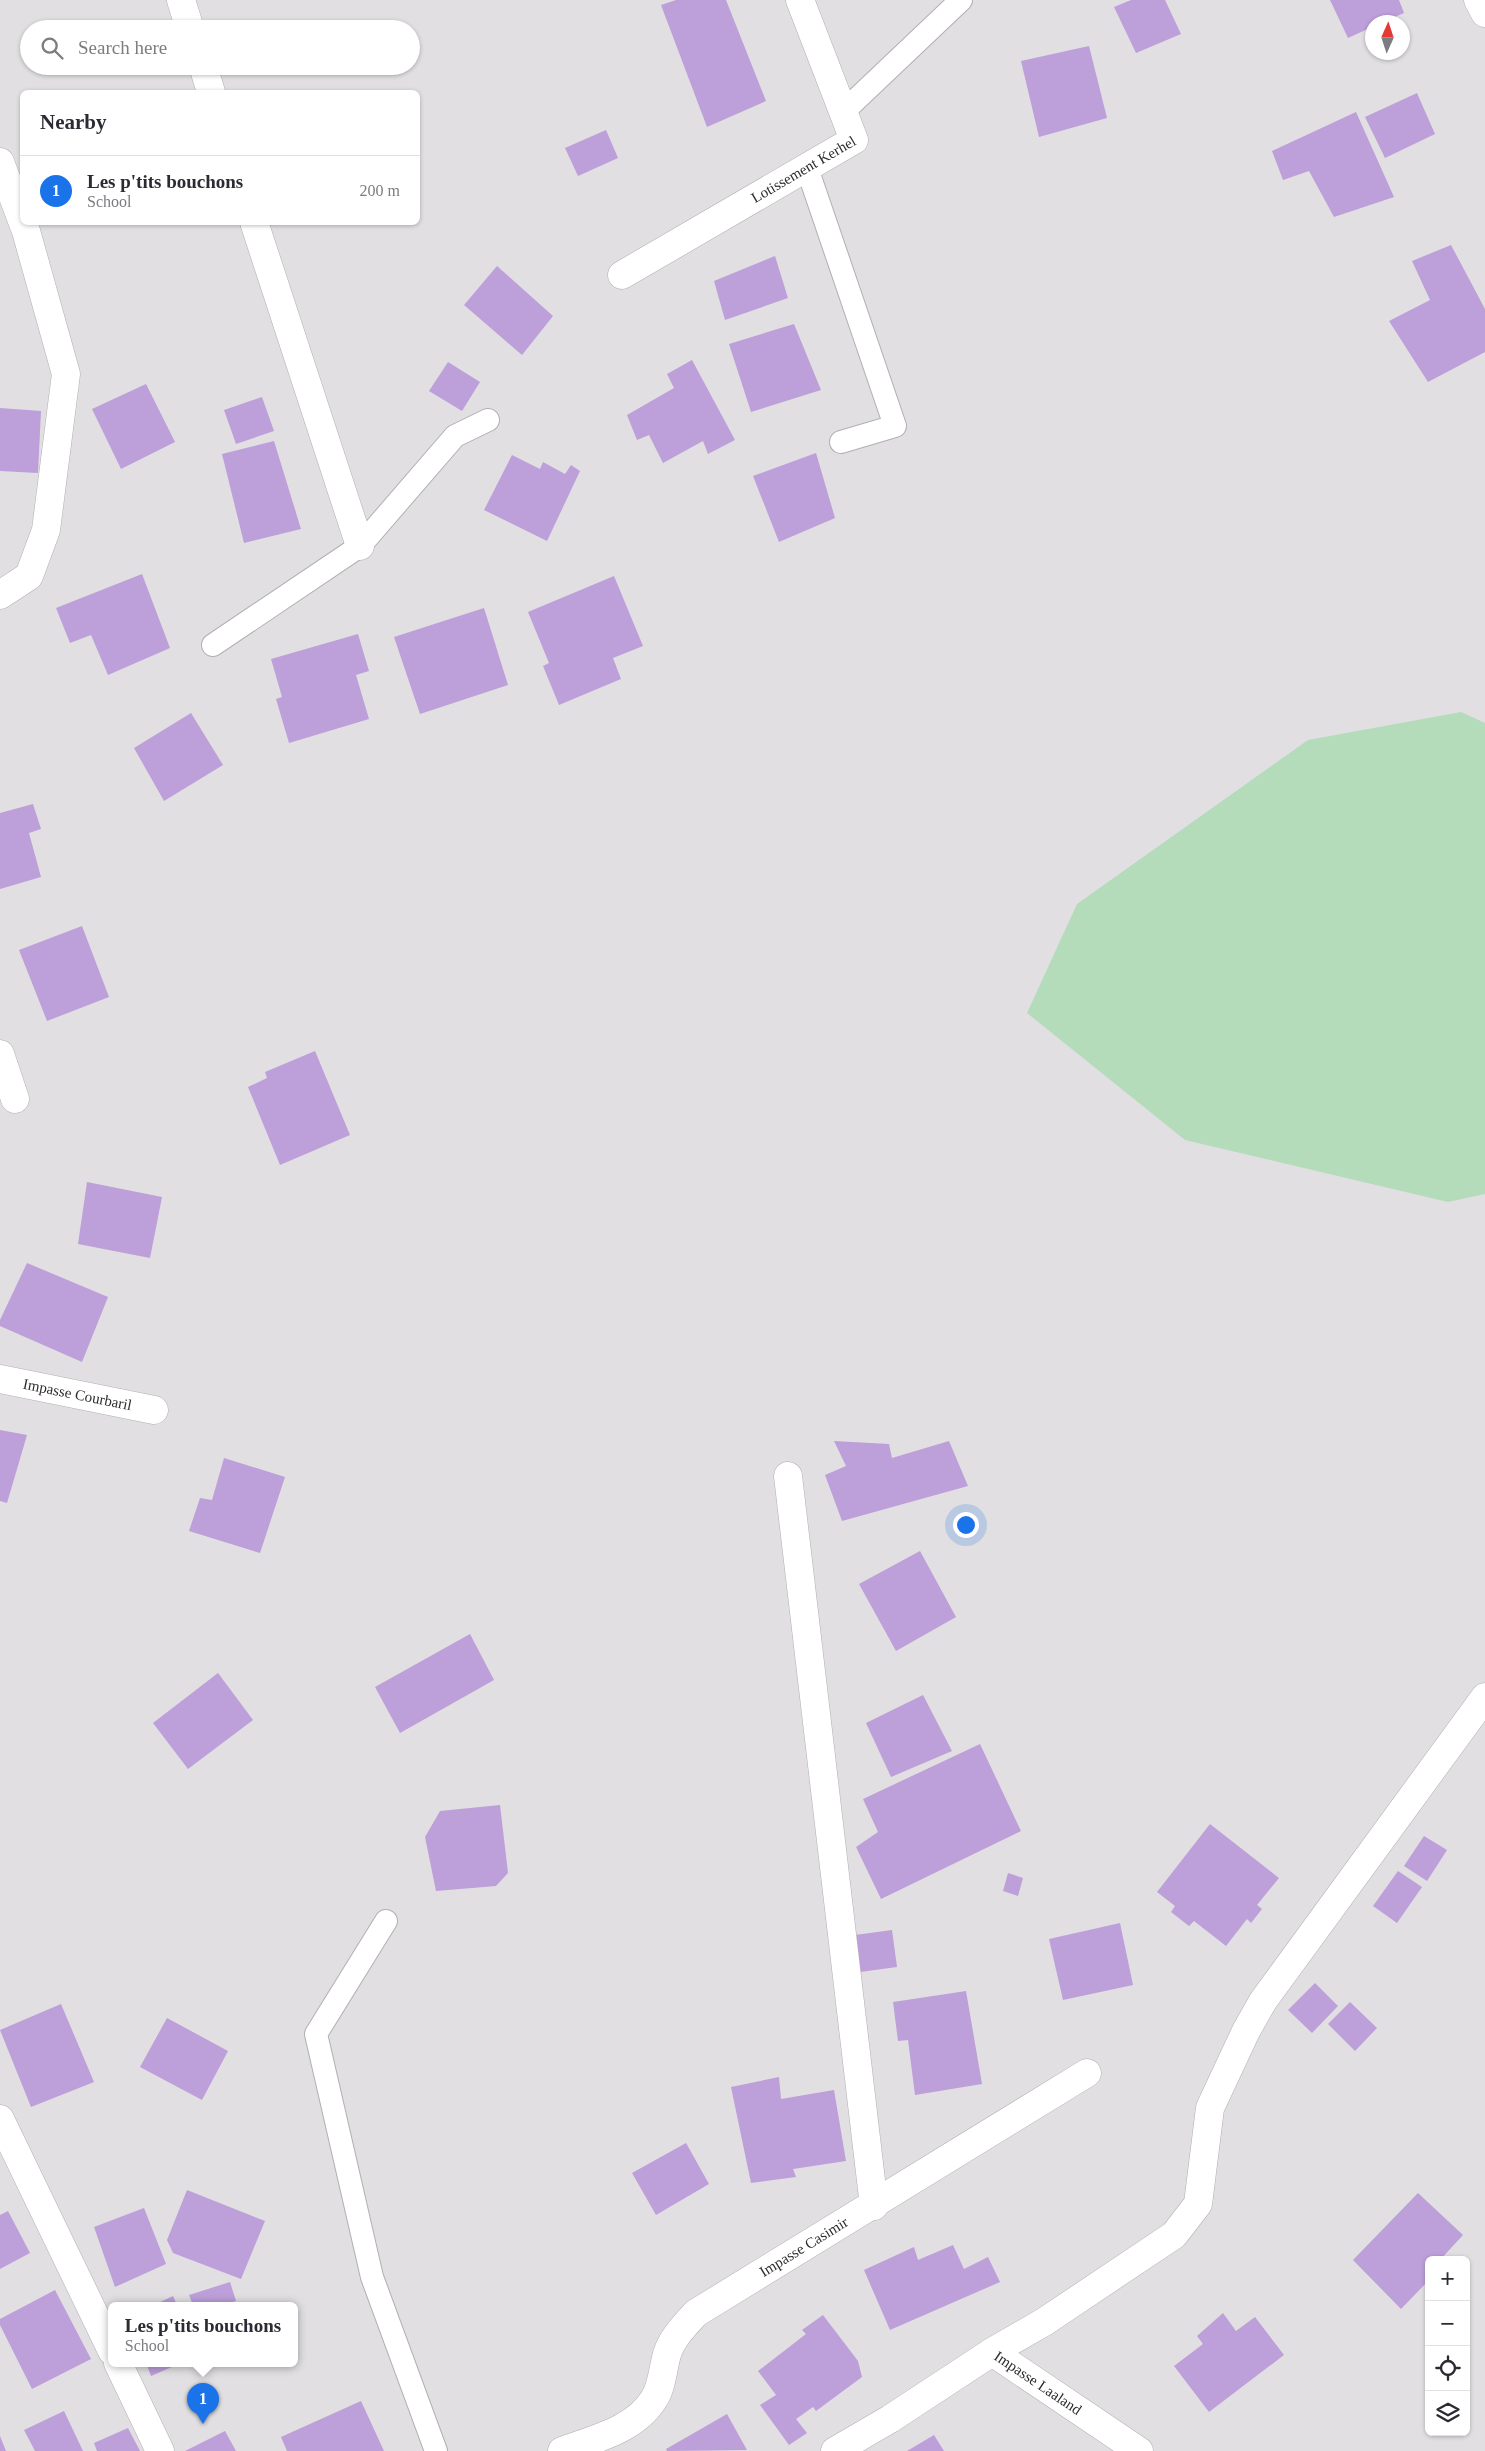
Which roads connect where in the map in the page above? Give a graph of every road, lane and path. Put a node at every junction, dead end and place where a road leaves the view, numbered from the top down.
1 (181, 0) edge
2 (800, 0) edge
3 (961, 0) edge
4 (1478, 0) edge
5 (1485, 13) edge
6 (187, 20) edge
7 (206, 75) edge
8 (210, 90) edge
9 (843, 112) junction
10 (0, 162) edge
11 (807, 168) junction
12 (20, 215) edge
13 (24, 225) edge
14 (255, 225) edge
15 (622, 275) dead end
16 (488, 420) dead end
17 (840, 442) dead end
18 (360, 546) junction
19 (0, 595) edge
20 (213, 645) dead end
21 (0, 1054) edge
22 (15, 1099) dead end
23 (0, 1379) edge
24 (154, 1410) dead end
25 (788, 1476) dead end
26 (1485, 1697) edge
27 (386, 1921) dead end
28 (1087, 2073) dead end
29 (0, 2120) edge
30 (874, 2206) junction
31 (108, 2343) edge
32 (992, 2352) junction
33 (120, 2367) edge
34 (160, 2451) edge
35 (436, 2451) edge
36 (562, 2451) edge
37 (835, 2451) edge
38 (1139, 2451) edge

1 - 6 street
2 - 9 street, Lotissement Kerhel
3 - 9 lane
4 - 5 street
7 - 8 street
9 - 11 street, Lotissement Kerhel
10 - 12 street
11 - 15 street, Lotissement Kerhel
11 - 17 lane
13 - 19 street
14 - 18 street
16 - 18 lane
18 - 20 lane
21 - 22 street
23 - 24 street, Impasse Courbaril
25 - 30 street
26 - 32 street
27 - 35 lane
28 - 30 street, Impasse Casimir
29 - 31 street
30 - 36 street, Impasse Casimir
32 - 37 street, Impasse Laaland
32 - 38 street, Impasse Laaland
33 - 34 street

